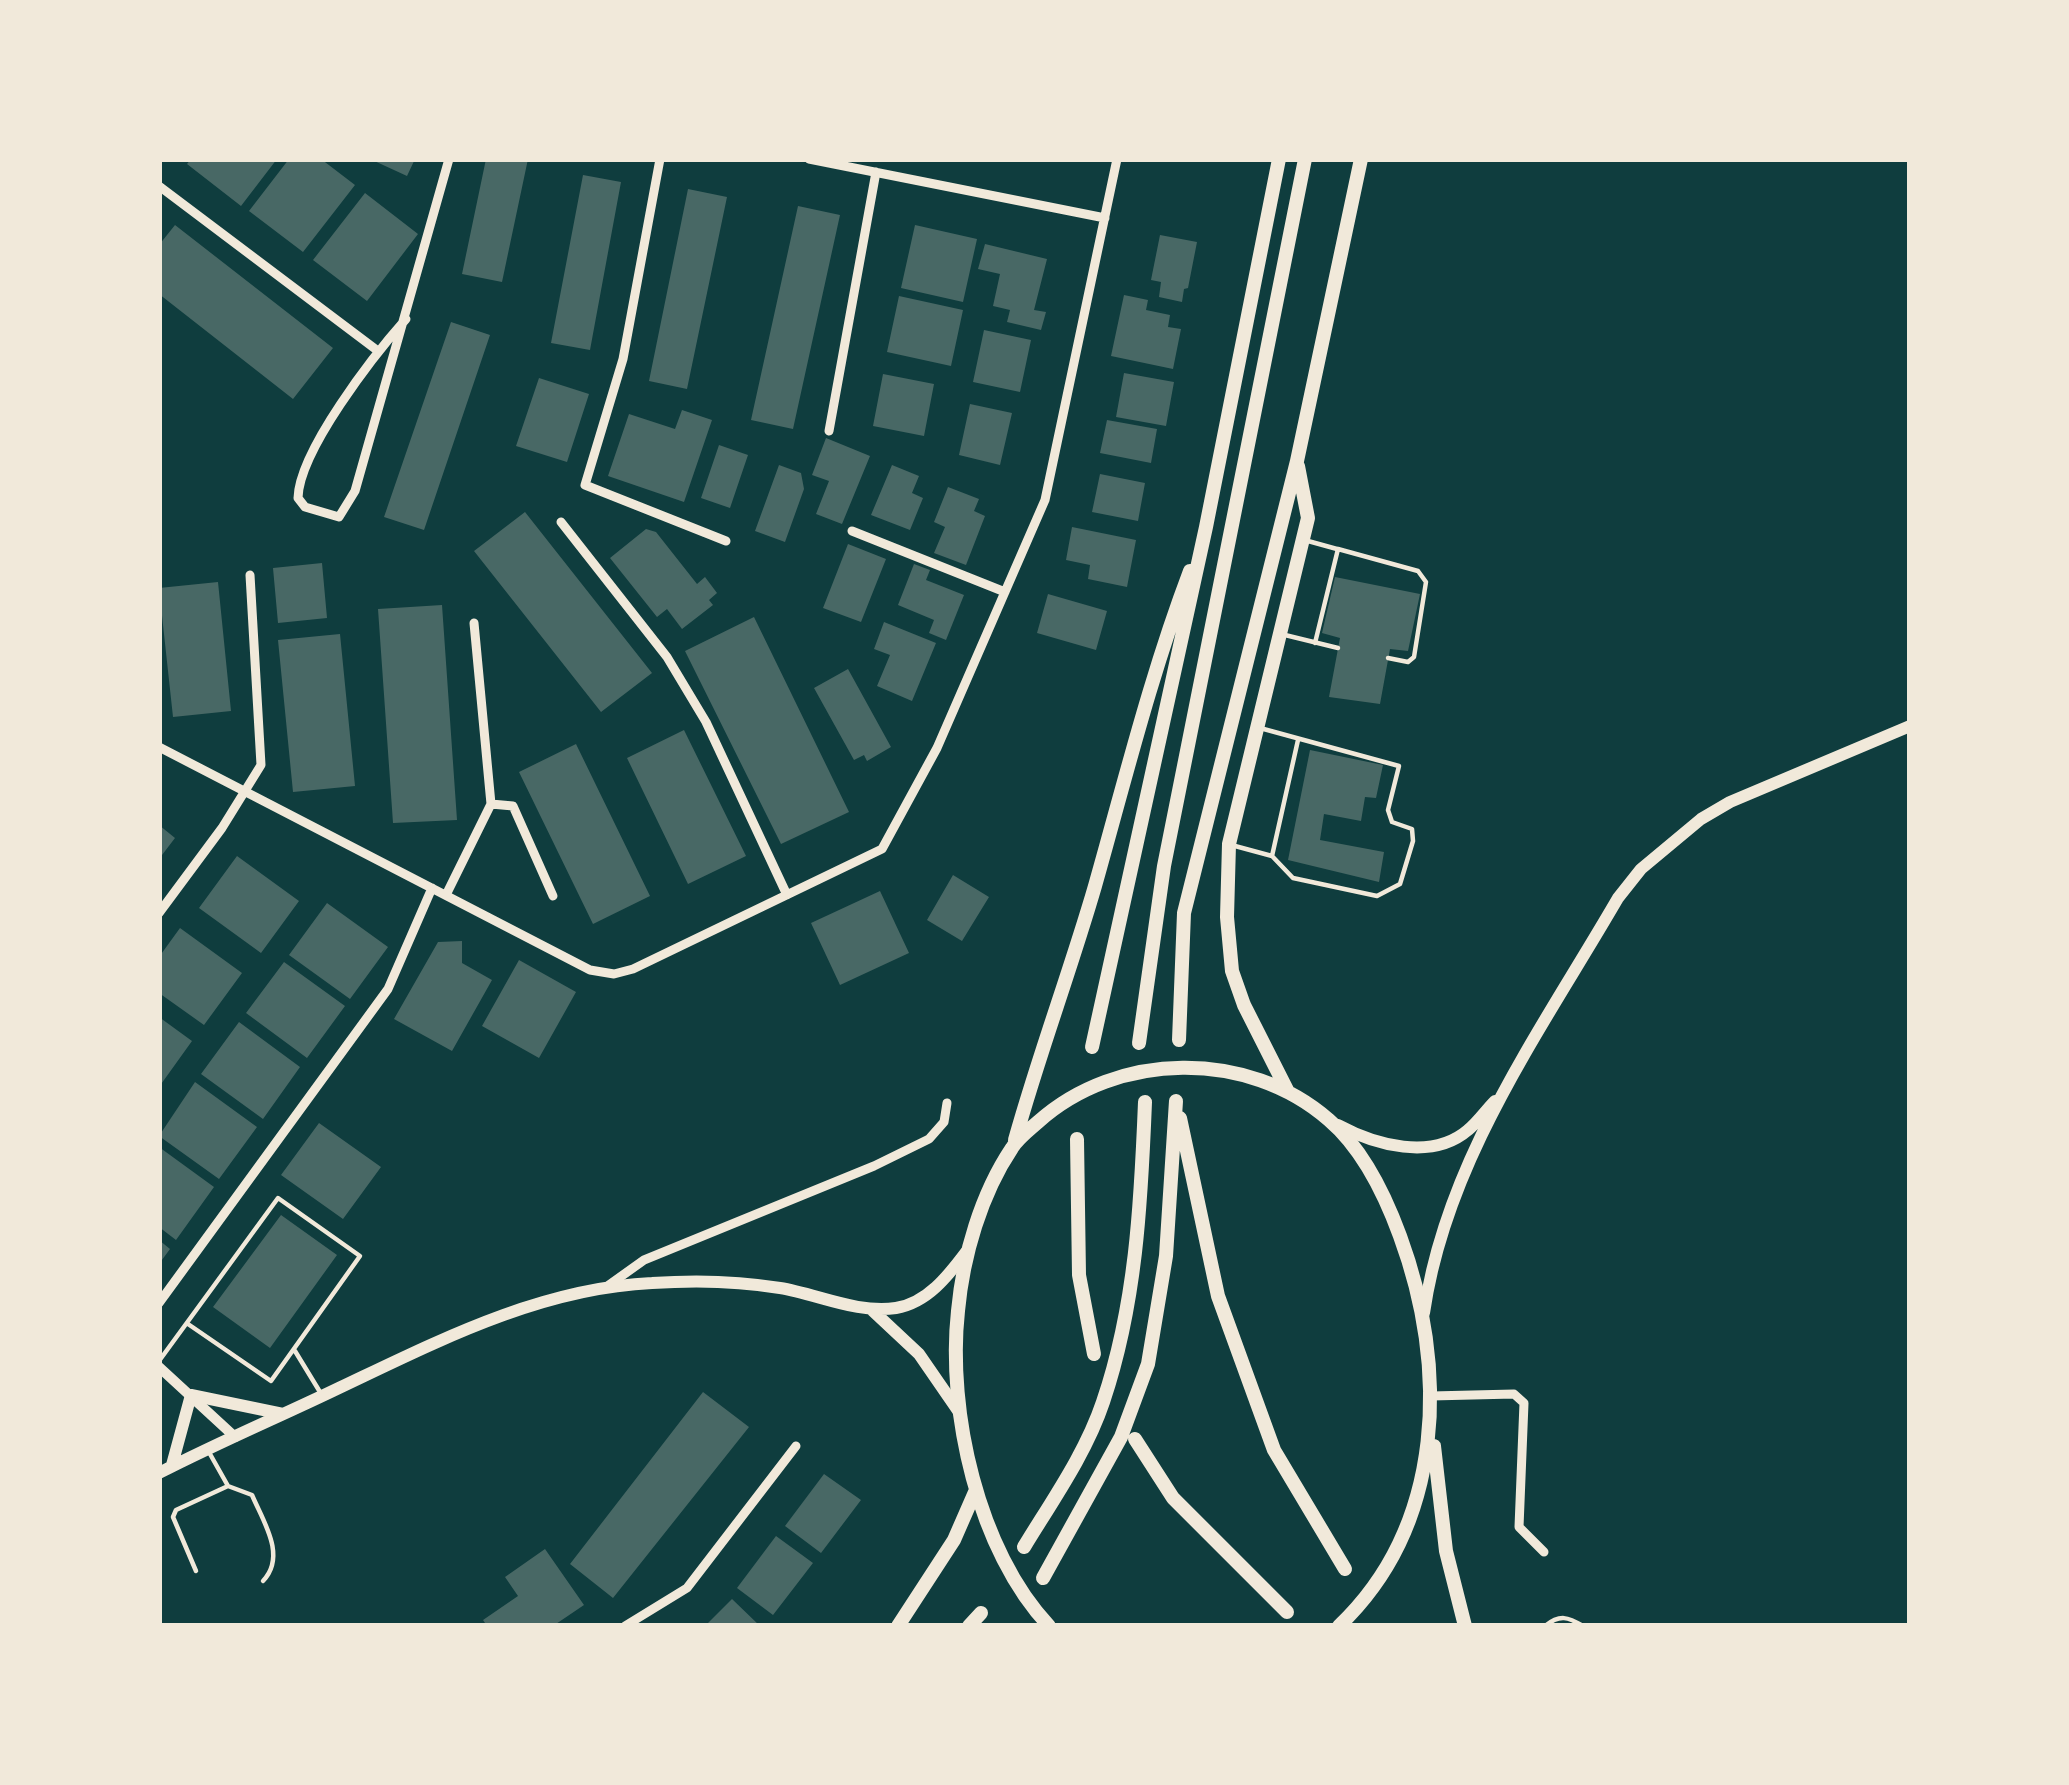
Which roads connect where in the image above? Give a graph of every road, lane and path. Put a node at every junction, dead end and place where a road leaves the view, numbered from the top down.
1 (448, 159) edge
2 (660, 159) edge
3 (809, 159) edge
4 (1117, 159) edge
5 (1279, 159) edge
6 (1305, 159) edge
7 (1361, 159) edge
8 (876, 172) junction
9 (159, 185) edge
10 (1105, 218) junction
11 (406, 319) junction
12 (378, 351) junction
13 (829, 431) dead end
14 (1297, 461) junction
15 (561, 523) dead end
16 (1206, 526) junction
17 (852, 531) dead end
18 (1302, 539) junction
19 (726, 541) dead end
20 (1338, 549) junction
21 (250, 574) dead end
22 (1005, 592) junction
23 (474, 623) dead end
24 (1280, 633) junction
25 (1315, 643) junction
26 (1338, 648) dead end
27 (1388, 658) dead end
28 (1910, 726) edge
29 (1257, 728) junction
30 (1298, 740) junction
31 (159, 747) edge
32 (244, 792) junction
33 (491, 804) junction
34 (1229, 844) junction
35 (1272, 856) junction
36 (432, 888) junction
37 (446, 895) junction
38 (787, 895) junction
39 (553, 896) dead end
40 (159, 913) edge
41 (1179, 1040) dead end
42 (1139, 1043) dead end
43 (1092, 1047) dead end
44 (1511, 1082) junction
45 (1287, 1090) junction
46 (1145, 1102) dead end
47 (947, 1103) dead end
48 (1333, 1123) junction
49 (1077, 1138) dead end
50 (1014, 1143) junction
51 (970, 1247) junction
52 (609, 1285) junction
53 (159, 1303) edge
54 (871, 1309) junction
55 (1424, 1312) junction
56 (188, 1324) junction
57 (295, 1351) junction
58 (1094, 1354) dead end
59 (159, 1364) edge
60 (191, 1395) junction
61 (322, 1396) junction
62 (1431, 1396) junction
63 (284, 1414) junction
64 (962, 1417) junction
65 (1432, 1424) junction
66 (235, 1437) junction
67 (1135, 1439) dead end
68 (796, 1445) dead end
69 (207, 1449) junction
70 (165, 1469) edge
71 (228, 1486) junction
72 (975, 1492) junction
73 (1024, 1547) dead end
74 (1544, 1552) dead end
75 (1345, 1569) dead end
76 (196, 1571) dead end
77 (1042, 1578) dead end
78 (263, 1581) dead end
79 (1287, 1612) dead end
80 (981, 1613) dead end
81 (626, 1626) edge
82 (898, 1626) edge
83 (969, 1626) edge
84 (1049, 1626) edge
85 (1340, 1626) edge
86 (1465, 1626) edge
87 (1545, 1626) edge
88 (1583, 1626) edge

1 - 11 street
2 - 19 street
3 - 8 street
4 - 10 street
5 - 16 main road
6 - 42 main road
7 - 14 main road
8 - 10 street
8 - 13 street
9 - 12 street
10 - 22 street
11 - 12 street
11 - 12 street
14 - 18 main road
14 - 41 main road
15 - 38 street
16 - 43 main road
16 - 50 main road
17 - 22 street
18 - 20 lane
18 - 24 main road
20 - 25 lane
20 - 27 lane
21 - 32 street
22 - 38 street
23 - 33 street
24 - 25 lane
24 - 29 main road
25 - 26 lane
28 - 44 main road
29 - 30 lane
29 - 34 main road
30 - 35 lane
30 - 35 lane
31 - 32 street
32 - 36 street
32 - 40 street
33 - 37 street
33 - 39 street
34 - 35 lane
34 - 45 main road
36 - 37 street
36 - 53 street
37 - 38 street
44 - 48 main road
44 - 55 main road
45 - 48 main road
45 - 50 main road
46 - 73 main road
47 - 52 street
48 - 55 main road
49 - 58 main road
50 - 51 main road
51 - 54 main road
51 - 64 main road
52 - 54 main road
52 - 61 main road
54 - 64 main road
55 - 62 main road
56 - 57 lane
56 - 57 lane
56 - 59 lane
57 - 61 lane
59 - 60 street
60 - 63 main road
60 - 66 street
60 - 70 main road
61 - 63 main road
62 - 65 main road
62 - 74 street
63 - 66 main road
64 - 72 main road
65 - 85 main road
65 - 86 main road
66 - 69 main road
67 - 79 main road
68 - 81 street
69 - 70 main road
69 - 71 lane
71 - 76 lane
71 - 78 lane
72 - 82 main road
72 - 84 main road
75 - 77 main road
80 - 83 main road
87 - 88 lane

